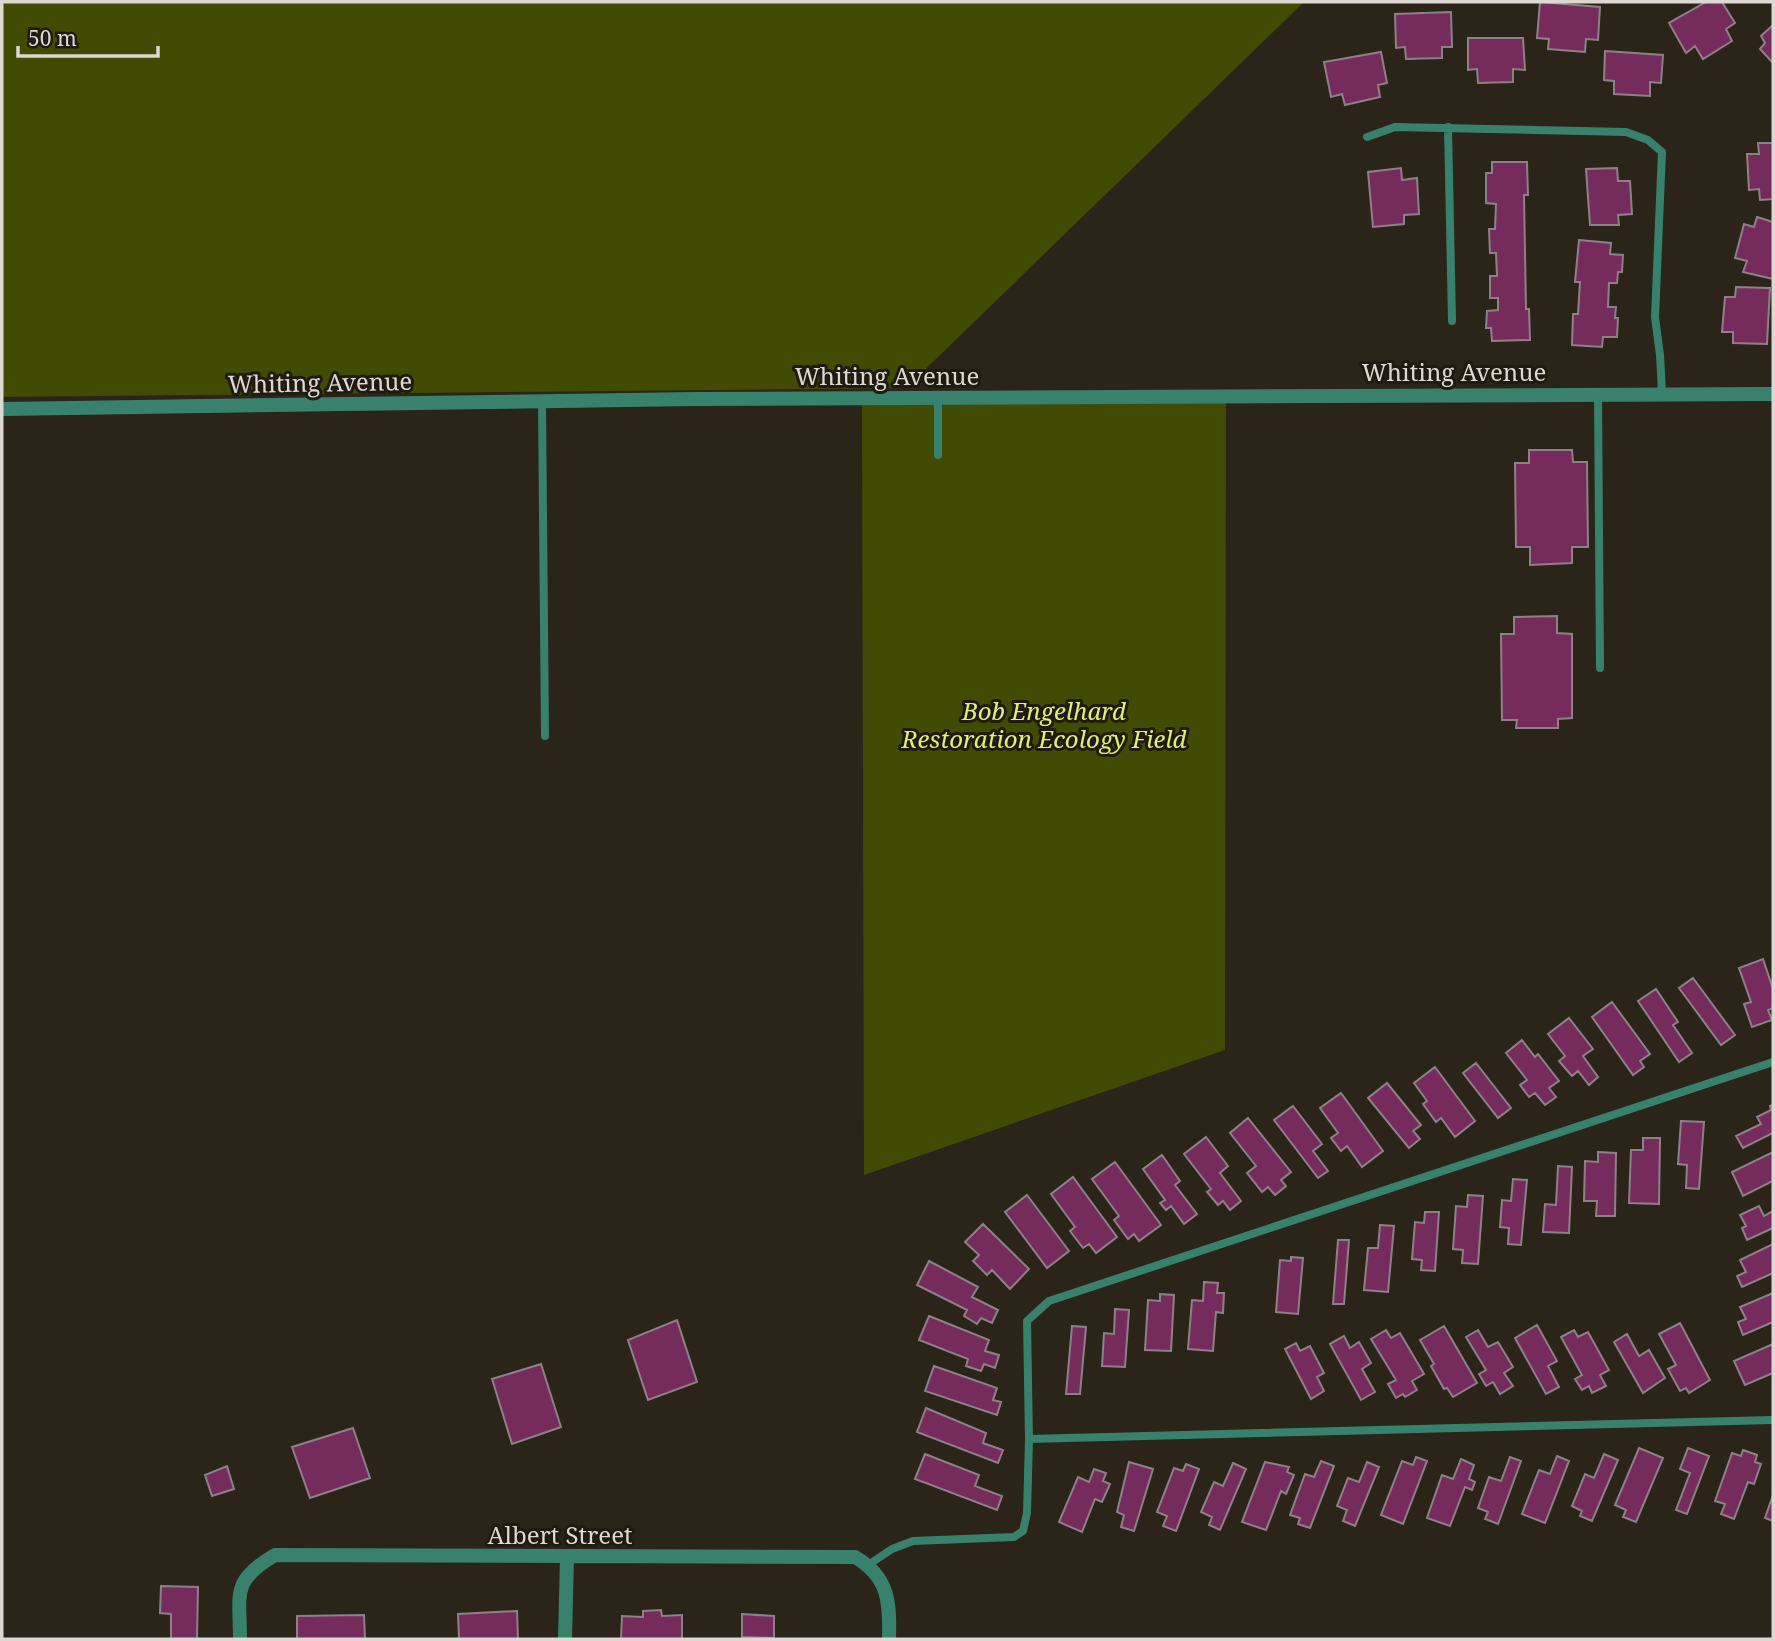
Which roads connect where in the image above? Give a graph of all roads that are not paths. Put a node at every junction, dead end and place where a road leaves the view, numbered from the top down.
1 (1448, 127) junction
2 (1367, 136) dead end
3 (1452, 321) dead end
4 (1598, 393) junction
5 (1662, 393) junction
6 (1773, 394) edge
7 (938, 398) junction
8 (542, 401) junction
9 (2, 409) edge
10 (938, 455) dead end
11 (1600, 668) dead end
12 (545, 736) dead end
13 (1773, 1062) edge
14 (1773, 1420) edge
15 (1029, 1439) junction
16 (567, 1557) junction
17 (868, 1565) junction
18 (240, 1639) edge
19 (565, 1639) edge
20 (889, 1639) edge

1 - 2 lane
1 - 3 lane
1 - 5 lane
4 - 5 street, Whiting Avenue
4 - 7 street, Whiting Avenue
4 - 11 lane
5 - 6 street, Whiting Avenue
7 - 8 street, Whiting Avenue
7 - 10 lane
8 - 9 street, Whiting Avenue
8 - 12 lane
13 - 15 lane
14 - 15 lane
15 - 17 lane
16 - 17 street, Albert Street
16 - 18 street, Albert Street
16 - 19 street
17 - 20 street

